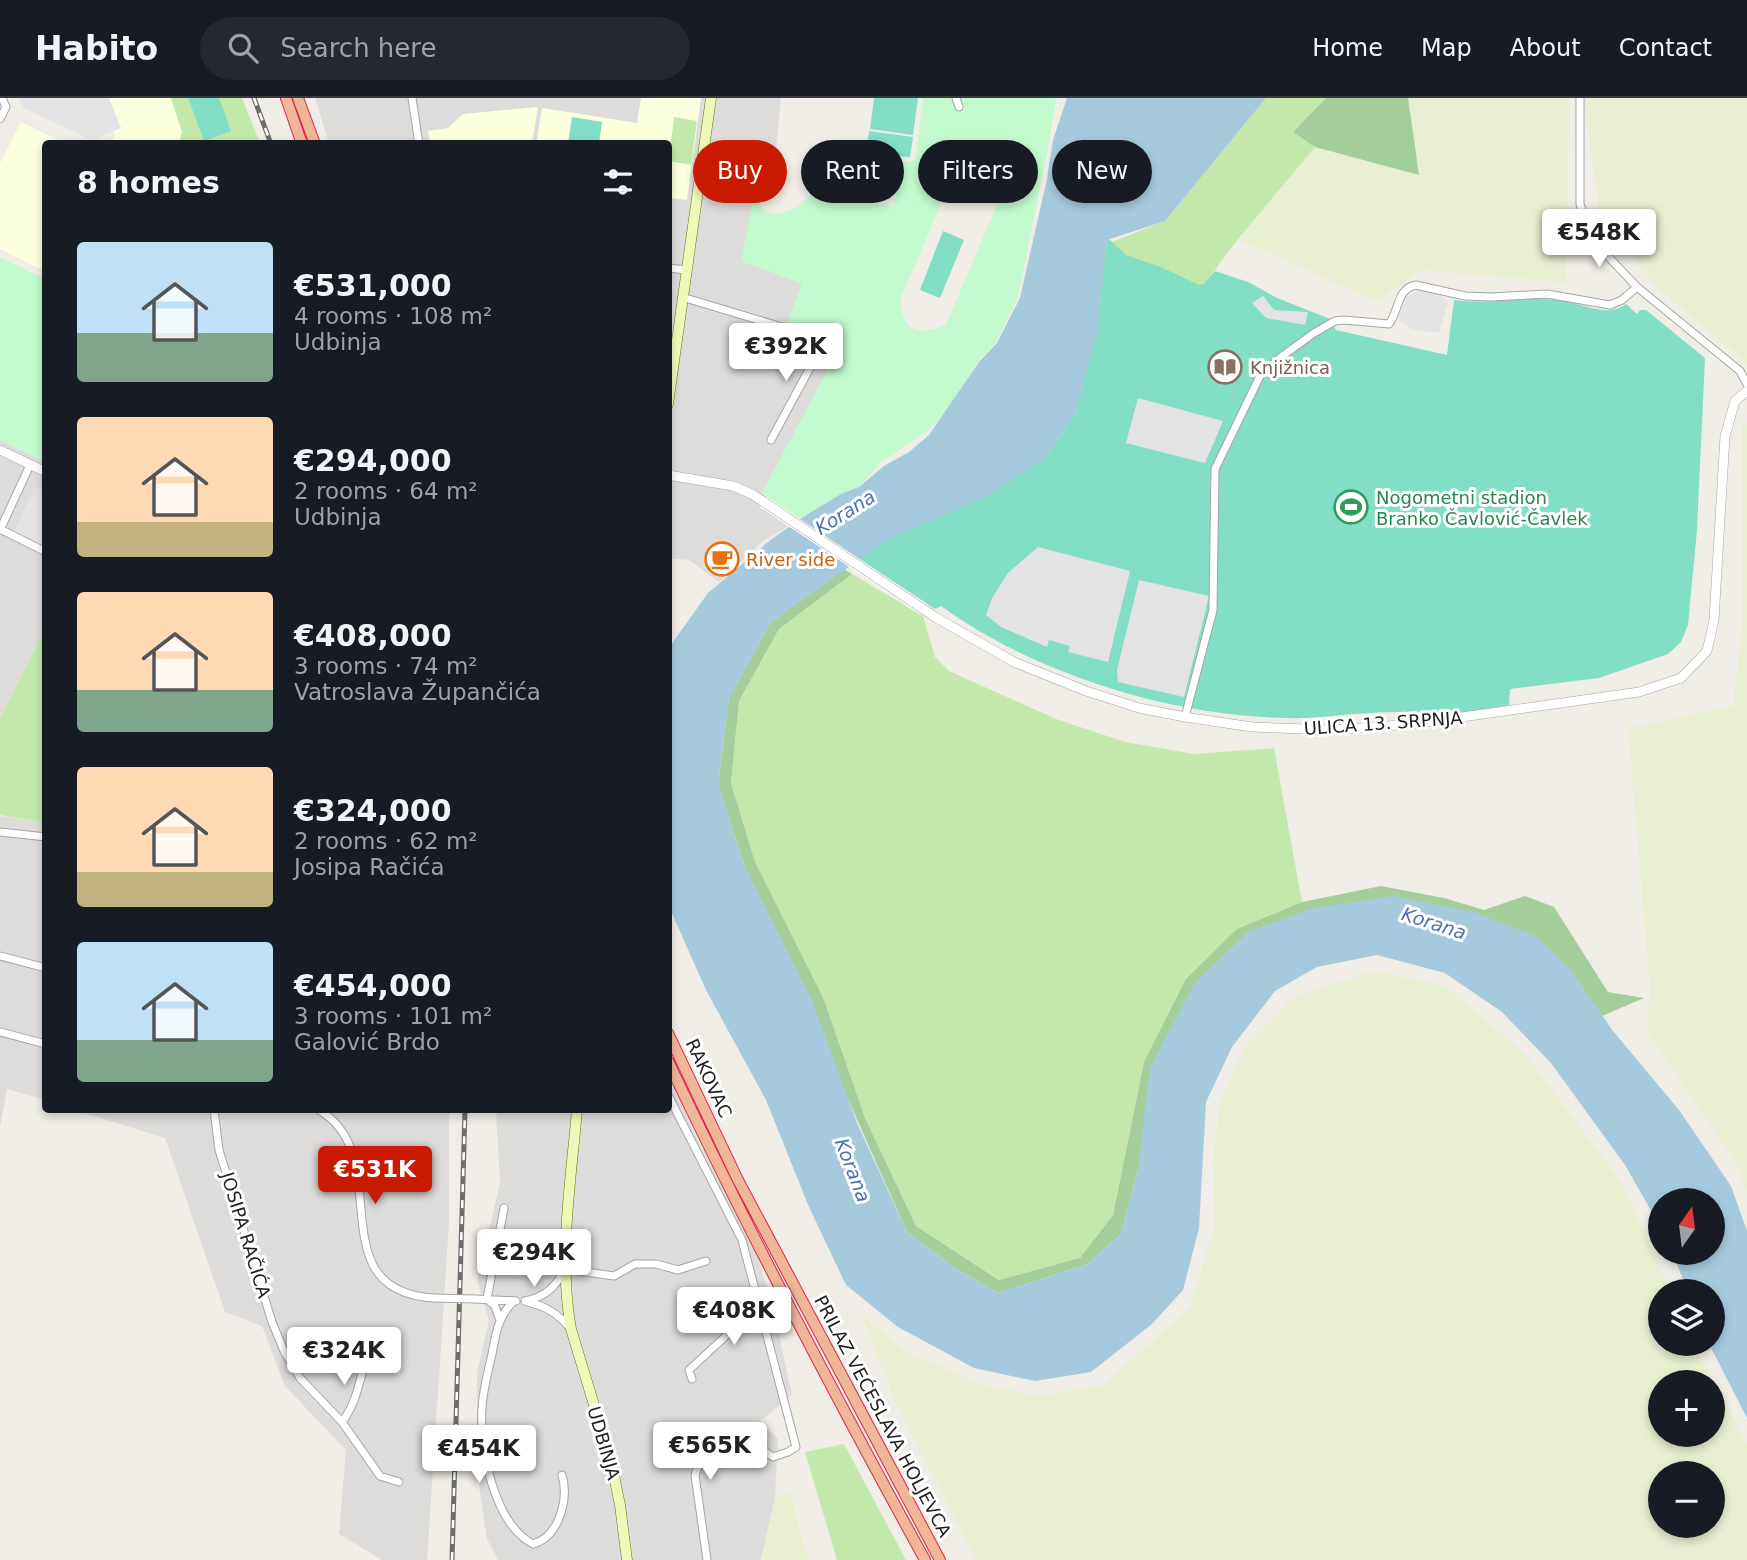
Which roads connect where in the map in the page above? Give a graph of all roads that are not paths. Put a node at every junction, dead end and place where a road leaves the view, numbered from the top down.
1 (2, 98) edge
2 (286, 98) edge
3 (298, 98) edge
4 (412, 98) edge
5 (710, 98) edge
6 (956, 98) edge
7 (1580, 98) edge
8 (959, 107) dead end
9 (0, 120) edge
10 (301, 140) edge
11 (314, 140) edge
12 (418, 140) edge
13 (672, 268) edge
14 (686, 270) junction
15 (1637, 287) junction
16 (682, 297) junction
17 (672, 373) edge
18 (1747, 384) edge
19 (1747, 391) edge
20 (771, 440) dead end
21 (0, 450) edge
22 (30, 465) junction
23 (42, 470) edge
24 (672, 476) edge
25 (0, 529) edge
26 (42, 550) edge
27 (1185, 717) junction
28 (0, 832) edge
29 (42, 837) edge
30 (0, 956) edge
31 (42, 967) edge
32 (0, 1032) edge
33 (672, 1041) edge
34 (42, 1043) edge
35 (672, 1070) edge
36 (672, 1103) edge
37 (214, 1113) edge
38 (323, 1113) edge
39 (577, 1113) edge
40 (719, 1139) joint
41 (707, 1144) joint
42 (504, 1208) dead end
43 (706, 1261) dead end
44 (565, 1269) junction
45 (487, 1299) junction
46 (514, 1301) junction
47 (525, 1301) junction
48 (762, 1314) junction
49 (499, 1318) junction
50 (571, 1329) junction
51 (365, 1362) dead end
52 (692, 1379) dead end
53 (342, 1422) junction
54 (562, 1475) dead end
55 (399, 1482) dead end
56 (627, 1560) edge
57 (707, 1560) edge
58 (925, 1560) edge
59 (940, 1560) edge

1 - 9 street
2 - 10 highway
3 - 11 highway
4 - 12 street
5 - 14 main road
6 - 8 street
7 - 15 street
13 - 14 street
14 - 16 main road
15 - 18 street
15 - 27 street
16 - 17 main road
16 - 20 street
19 - 27 street, ULICA 13. SRPNJA
21 - 22 street
22 - 23 street
22 - 25 street
24 - 27 street, ULICA 13. SRPNJA
25 - 26 street
28 - 29 street
30 - 31 street
32 - 34 street
33 - 40 highway, RAKOVAC
35 - 41 highway, RAKOVAC
36 - 48 street
37 - 53 street, JOSIPA RAČIĆA
38 - 45 street, bridge
39 - 44 main road, UDBINJA
40 - 59 highway, PRILAZ VEĆESLAVA HOLJEVCA
41 - 58 highway, PRILAZ VEĆESLAVA HOLJEVCA
42 - 45 street
43 - 44 street
44 - 47 street
44 - 50 main road, UDBINJA
45 - 46 street
45 - 49 street
46 - 47 street
46 - 49 street
47 - 50 street
48 - 52 street
48 - 57 street
49 - 54 street
50 - 56 main road, UDBINJA
51 - 53 street
53 - 55 street, JOSIPA RAČIĆA

